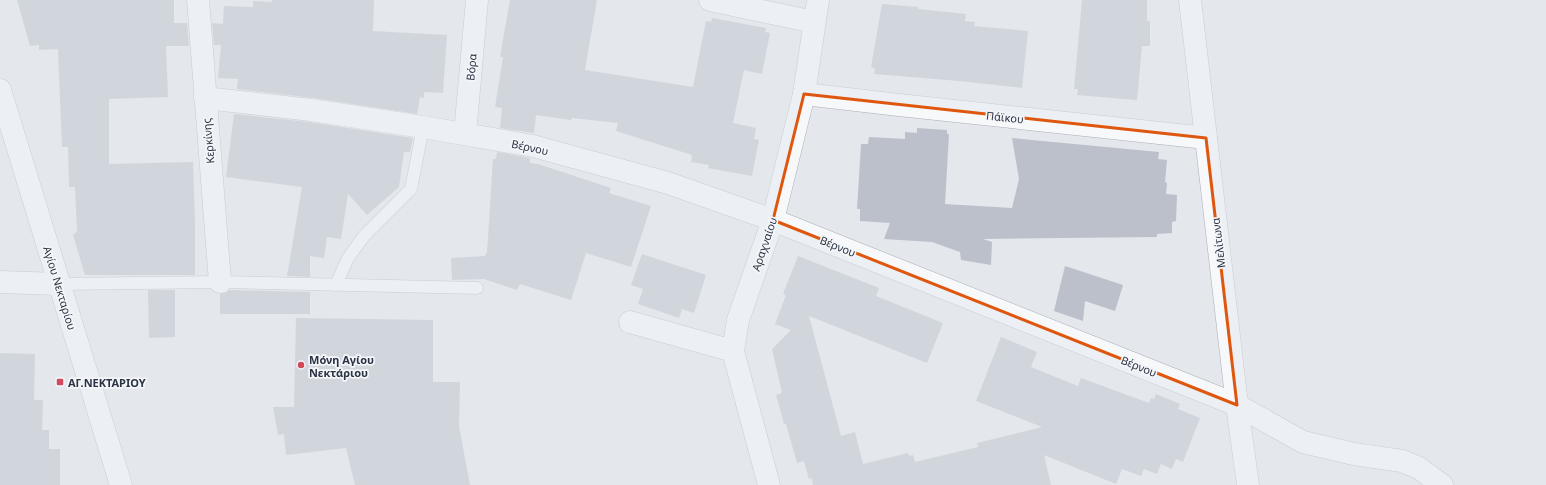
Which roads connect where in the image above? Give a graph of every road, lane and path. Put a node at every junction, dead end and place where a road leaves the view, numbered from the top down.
1 (198, 0) edge
2 (477, 0) edge
3 (710, 0) edge
4 (818, 0) edge
5 (1190, 0) edge
6 (814, 22) junction
7 (0, 90) edge
8 (804, 94) junction
9 (205, 98) junction
10 (423, 127) junction
11 (465, 134) junction
12 (1206, 138) junction
13 (773, 220) junction
14 (0, 282) edge
15 (220, 282) junction
16 (58, 284) junction
17 (336, 285) junction
18 (477, 288) dead end
19 (630, 322) dead end
20 (733, 351) junction
21 (1237, 405) junction
22 (121, 485) edge
23 (769, 485) edge
24 (1248, 485) edge
25 (1442, 485) edge

1 - 9 street, Κερκίνης
2 - 11 street, Βόρα
3 - 6 street
4 - 6 street, Αραχναίου
5 - 12 street, Μελίτωνα
6 - 8 street, Αραχναίου
7 - 16 street, Αγίου Νεκταρίου
8 - 12 street, Πάϊκου
8 - 13 street, Αραχναίου
9 - 10 street, Βέρνου
9 - 15 street, Κερκίνης
10 - 11 street, Βέρνου
10 - 17 lane
11 - 13 street, Βέρνου
12 - 21 street, Μελίτωνα
13 - 20 street, Αραχναίου
13 - 21 street, Βέρνου
14 - 16 street
15 - 16 lane
15 - 17 lane
16 - 22 street, Αγίου Νεκταρίου
17 - 18 lane
19 - 20 street
20 - 23 street, Αραχναίου
21 - 24 street, Μελίτωνα
21 - 25 street, Βέρνου

